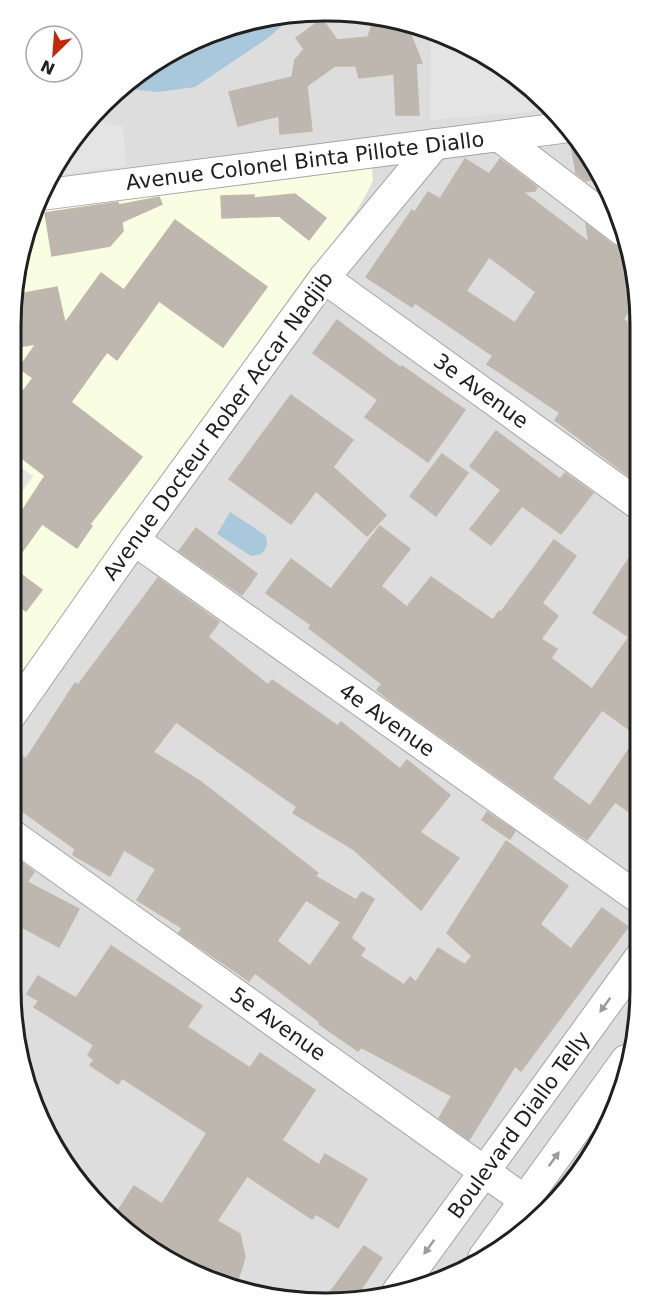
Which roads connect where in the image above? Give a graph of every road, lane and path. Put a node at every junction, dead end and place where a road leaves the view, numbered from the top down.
1 (557, 129) edge
2 (500, 137) junction
3 (435, 144) junction
4 (51, 194) edge
5 (612, 223) edge
6 (324, 278) junction
7 (630, 498) edge
8 (134, 540) junction
9 (21, 701) edge
10 (21, 841) edge
11 (630, 892) edge
12 (630, 971) edge
13 (618, 1072) edge
14 (486, 1171) junction
15 (535, 1206) edge
16 (511, 1230) edge
17 (404, 1283) edge

1 - 2 street, Avenue Colonel Binta Pillote Diallo
2 - 3 street, Avenue Colonel Binta Pillote Diallo
2 - 5 street
3 - 4 street, Avenue Colonel Binta Pillote Diallo
3 - 6 street, Avenue Docteur Rober Accar Nadjib
6 - 7 street, 3e Avenue
6 - 8 street, Avenue Docteur Rober Accar Nadjib
8 - 9 street, Avenue Docteur Rober Accar Nadjib
8 - 11 street, 4e Avenue
10 - 14 street, 5e Avenue
12 -> 14 street, Boulevard Diallo Telly
15 -> 13 street
14 - 15 street, 5e Avenue
14 -> 17 street, Boulevard Diallo Telly
15 - 16 street

